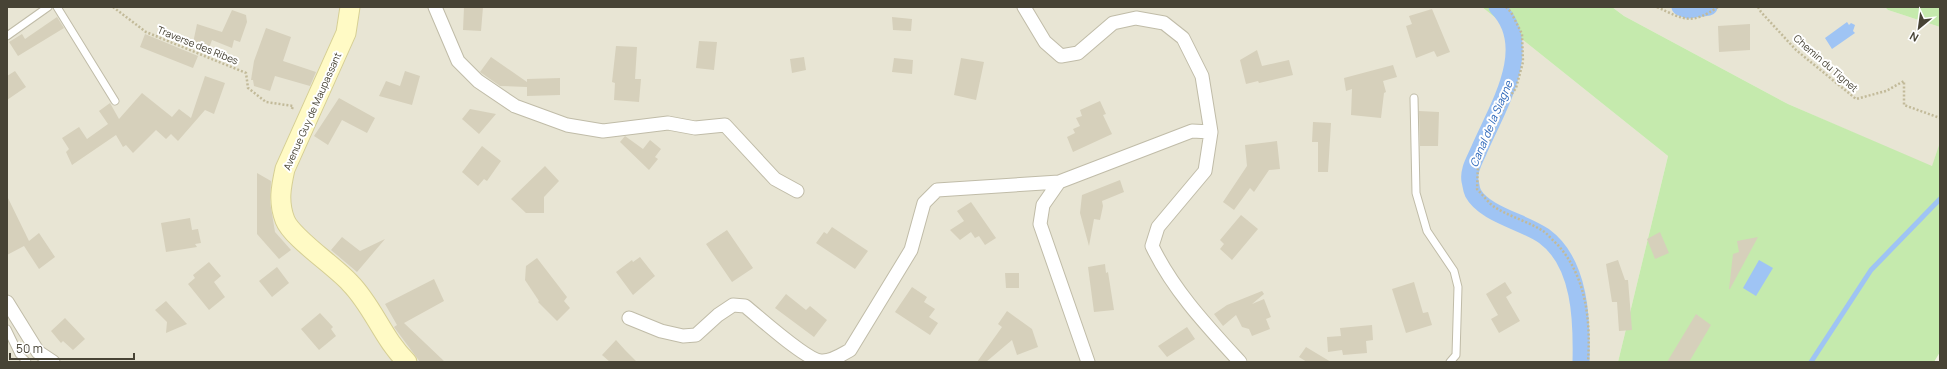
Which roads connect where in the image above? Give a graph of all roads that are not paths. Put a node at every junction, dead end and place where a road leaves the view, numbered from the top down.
1 (48, 7) edge
2 (57, 7) edge
3 (350, 7) edge
4 (435, 7) edge
5 (1024, 7) edge
6 (7, 36) edge
7 (1414, 98) dead end
8 (115, 101) dead end
9 (1211, 132) junction
10 (1059, 182) junction
11 (797, 191) dead end
12 (7, 302) edge
13 (629, 318) dead end
14 (7, 329) edge
15 (41, 357) edge
16 (27, 362) edge
17 (53, 362) edge
18 (406, 362) edge
19 (1088, 362) edge
20 (1240, 362) edge
21 (1450, 362) edge

1 - 6 lane
2 - 8 lane
3 - 18 main road, Avenue Guy de Maupassant
4 - 11 street
5 - 9 street
7 - 21 lane
9 - 10 street
9 - 20 street
10 - 13 street
10 - 19 street
12 - 15 street
14 - 16 lane
15 - 17 street

